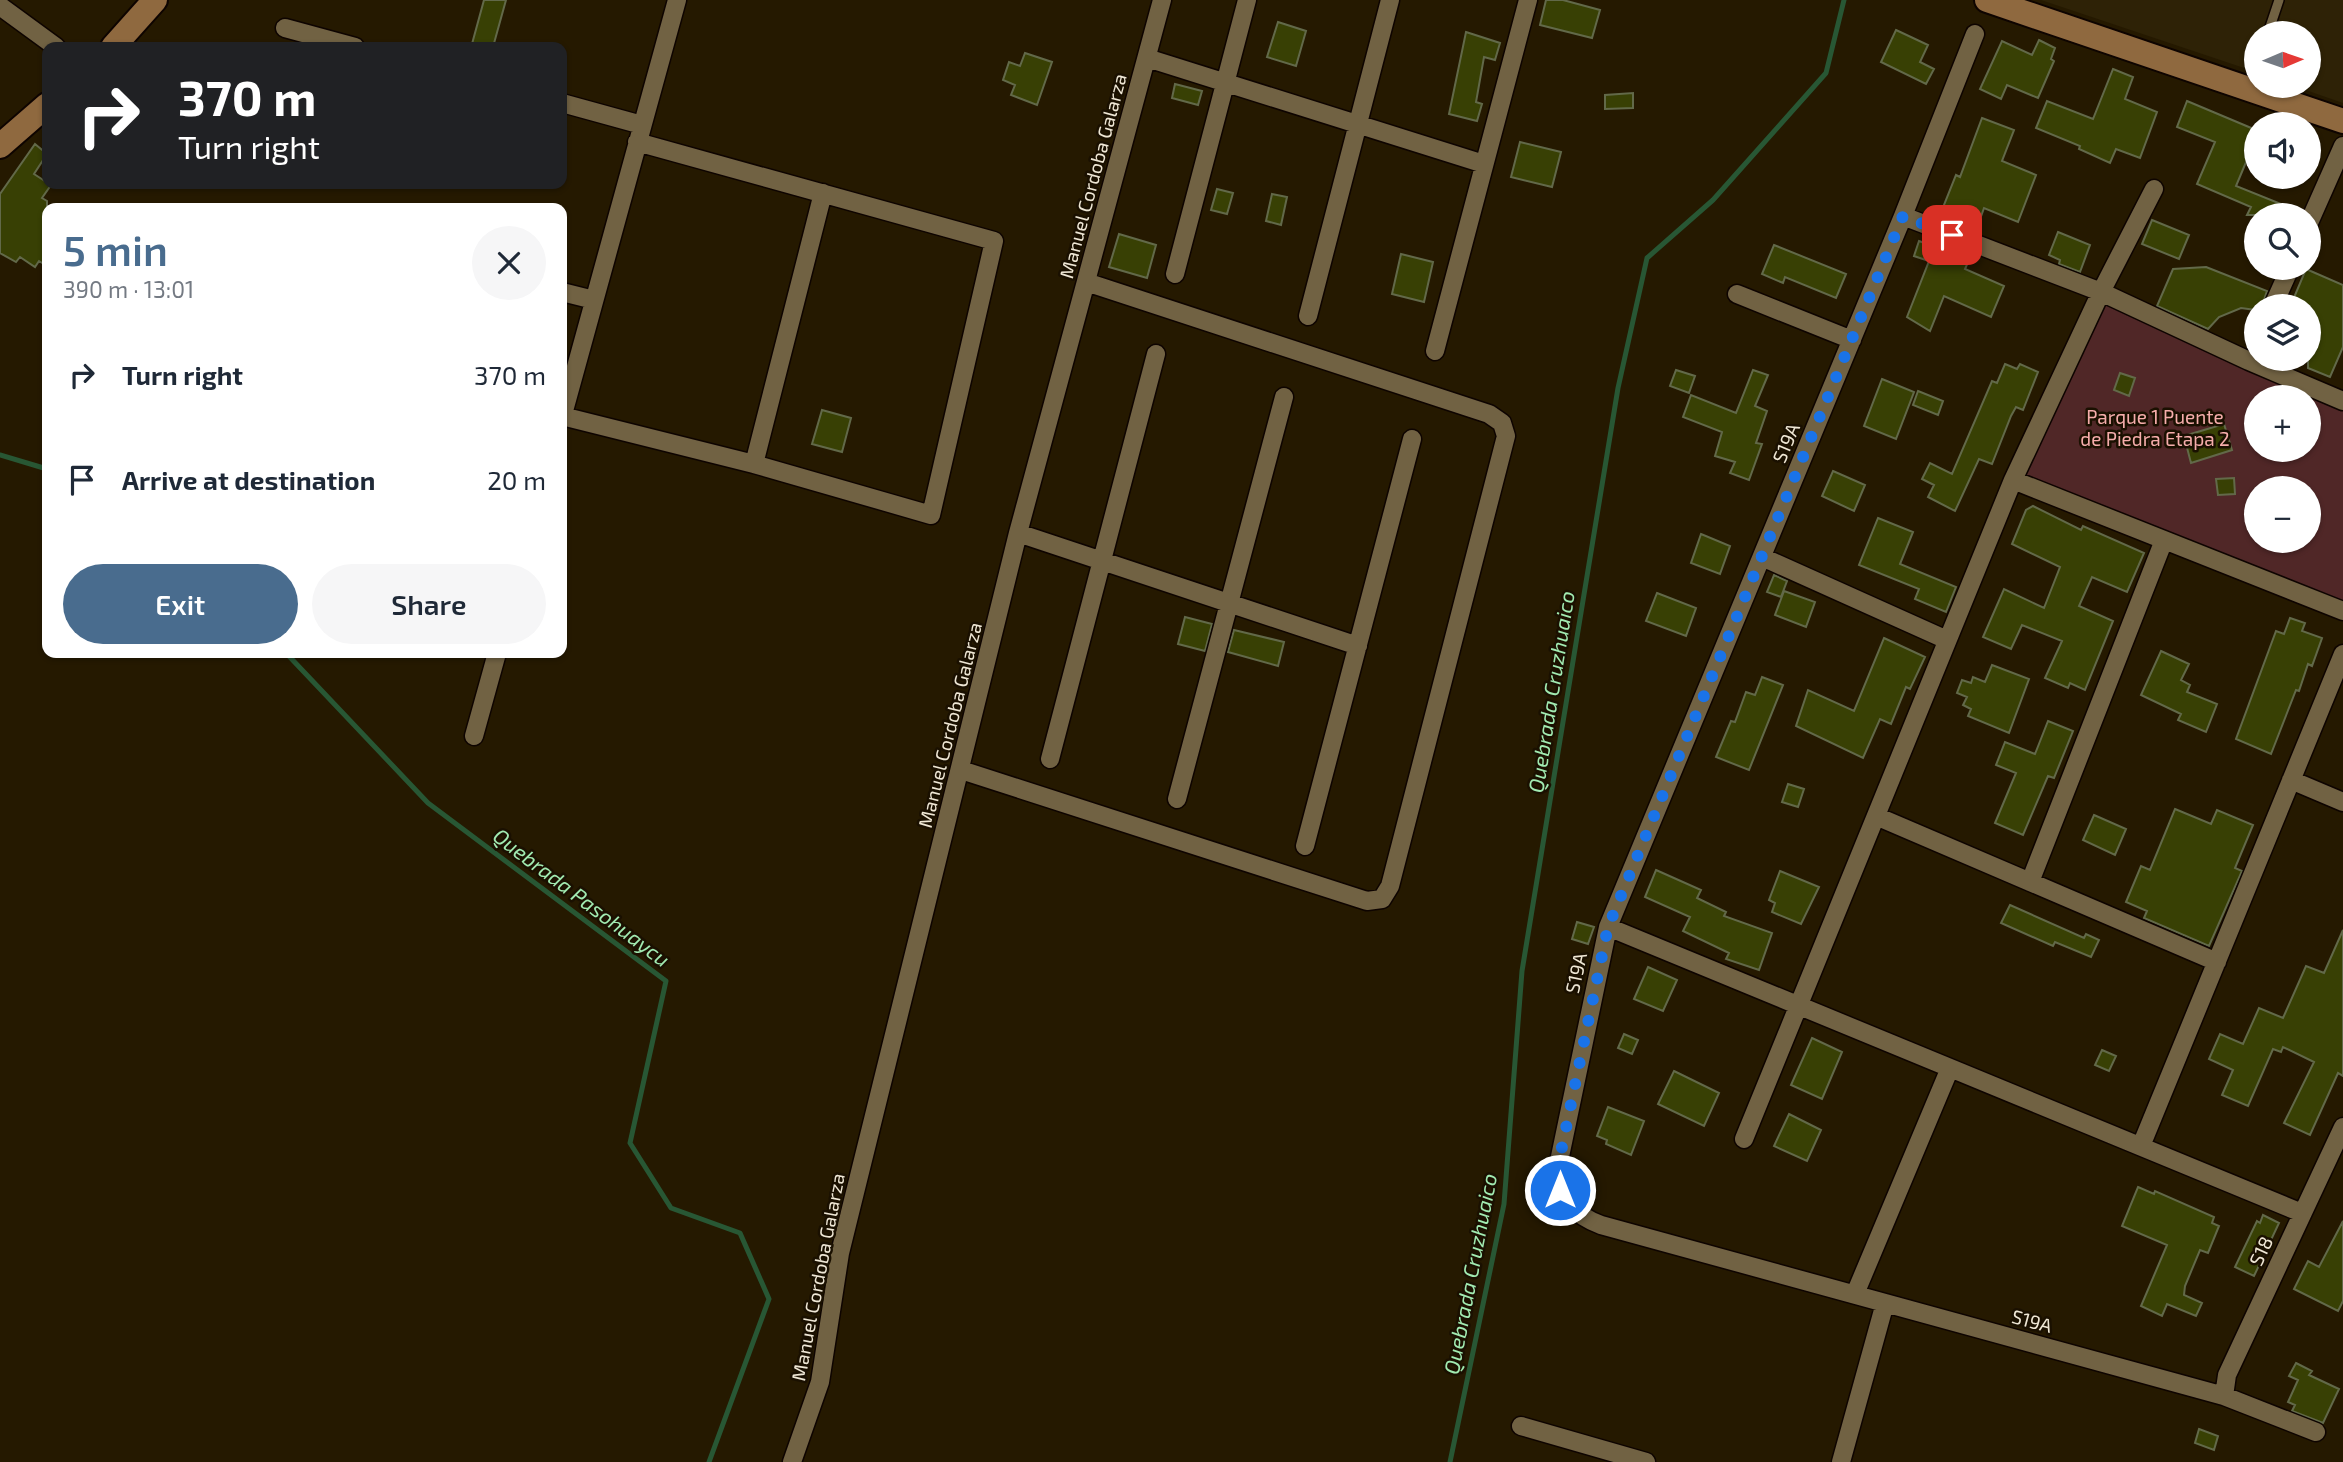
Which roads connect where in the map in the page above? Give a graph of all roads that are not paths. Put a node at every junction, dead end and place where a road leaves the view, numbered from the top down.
1 (155, 0) edge
2 (677, 0) edge
3 (1162, 0) edge
4 (1247, 0) edge
5 (1390, 0) edge
6 (1528, 0) edge
7 (1987, 0) edge
8 (2279, 0) edge
9 (0, 6) edge
10 (2271, 21) edge
11 (285, 28) dead end
12 (1975, 34) dead end
13 (49, 42) edge
14 (117, 42) edge
15 (337, 42) edge
16 (1147, 58) junction
17 (2244, 77) edge
18 (1226, 83) junction
19 (2293, 98) edge
20 (567, 105) edge
21 (42, 109) edge
22 (2343, 121) edge
23 (1358, 124) junction
24 (640, 134) junction
25 (0, 146) edge
26 (2343, 146) edge
27 (1484, 164) junction
28 (2154, 189) dead end
29 (823, 193) junction
30 (2318, 203) edge
31 (1903, 216) junction
32 (1175, 274) dead end
33 (1086, 282) junction
34 (2101, 292) junction
35 (567, 293) edge
36 (1737, 294) dead end
37 (594, 300) junction
38 (1308, 316) dead end
39 (1852, 340) junction
40 (2244, 350) edge
41 (1435, 351) dead end
42 (1156, 354) dead end
43 (2286, 371) edge
44 (1284, 397) dead end
45 (567, 399) edge
46 (2343, 401) edge
47 (567, 418) edge
48 (1412, 439) dead end
49 (754, 464) junction
50 (2013, 480) junction
51 (1018, 533) junction
52 (2164, 540) junction
53 (1762, 557) junction
54 (1102, 561) junction
55 (1229, 603) junction
56 (2343, 611) edge
57 (1947, 640) junction
58 (1358, 646) junction
59 (2343, 654) edge
60 (496, 658) edge
61 (474, 736) dead end
62 (1050, 760) dead end
63 (961, 770) junction
64 (2291, 779) junction
65 (1177, 799) dead end
66 (2343, 802) edge
67 (1876, 816) junction
68 (1306, 846) dead end
69 (2030, 882) junction
70 (1608, 927) junction
71 (2217, 962) junction
72 (1799, 1005) junction
73 (1950, 1068) junction
74 (2343, 1127) edge
75 (1744, 1139) dead end
76 (2141, 1146) junction
77 (2302, 1213) junction
78 (1855, 1294) junction
79 (1885, 1303) junction
80 (2224, 1395) junction
81 (1521, 1426) dead end
82 (2316, 1432) dead end
83 (792, 1462) edge
84 (1646, 1462) edge
85 (1841, 1462) edge

1 - 14 street
2 - 24 street
3 - 16 street, Manuel Cordoba Galarza
4 - 18 street
5 - 23 street
6 - 27 street
7 - 17 street
8 - 10 lane
9 - 13 street
11 - 15 street
12 - 31 street, S19A
16 - 18 street
16 - 33 street, Manuel Cordoba Galarza
18 - 23 street
18 - 32 street
19 - 22 street
20 - 24 street
21 - 25 street
23 - 27 street
23 - 38 street
24 - 29 street
24 - 37 street
26 - 30 street
27 - 41 street
28 - 34 street
29 - 49 street
29 - 49 street
31 - 34 street
31 - 39 street, S19A
33 - 51 street, Manuel Cordoba Galarza
33 - 63 street
34 - 40 street
34 - 50 street
35 - 37 street
36 - 39 street
37 - 45 street
39 - 53 street, S19A
42 - 54 street
43 - 46 street
44 - 55 street
47 - 49 street
48 - 58 street
50 - 52 street
50 - 57 street
51 - 54 street
51 - 63 street, Manuel Cordoba Galarza
52 - 56 street
52 - 69 street
53 - 57 street
53 - 70 street, S19A
54 - 55 street
54 - 62 street
55 - 58 street
55 - 65 street
57 - 67 street
58 - 68 street
59 - 64 street
60 - 61 street
63 - 83 street, Manuel Cordoba Galarza
64 - 66 street
64 - 71 street
67 - 69 street
67 - 72 street
69 - 71 street
70 - 72 street
70 - 78 street, S19A
71 - 76 street
72 - 73 street
72 - 75 street
73 - 76 street
73 - 78 street
74 - 77 street, S18
76 - 77 street
77 - 80 street, S18
78 - 79 street, S19A
79 - 80 street, S19A
79 - 85 street
80 - 82 street, S19A
81 - 84 street

